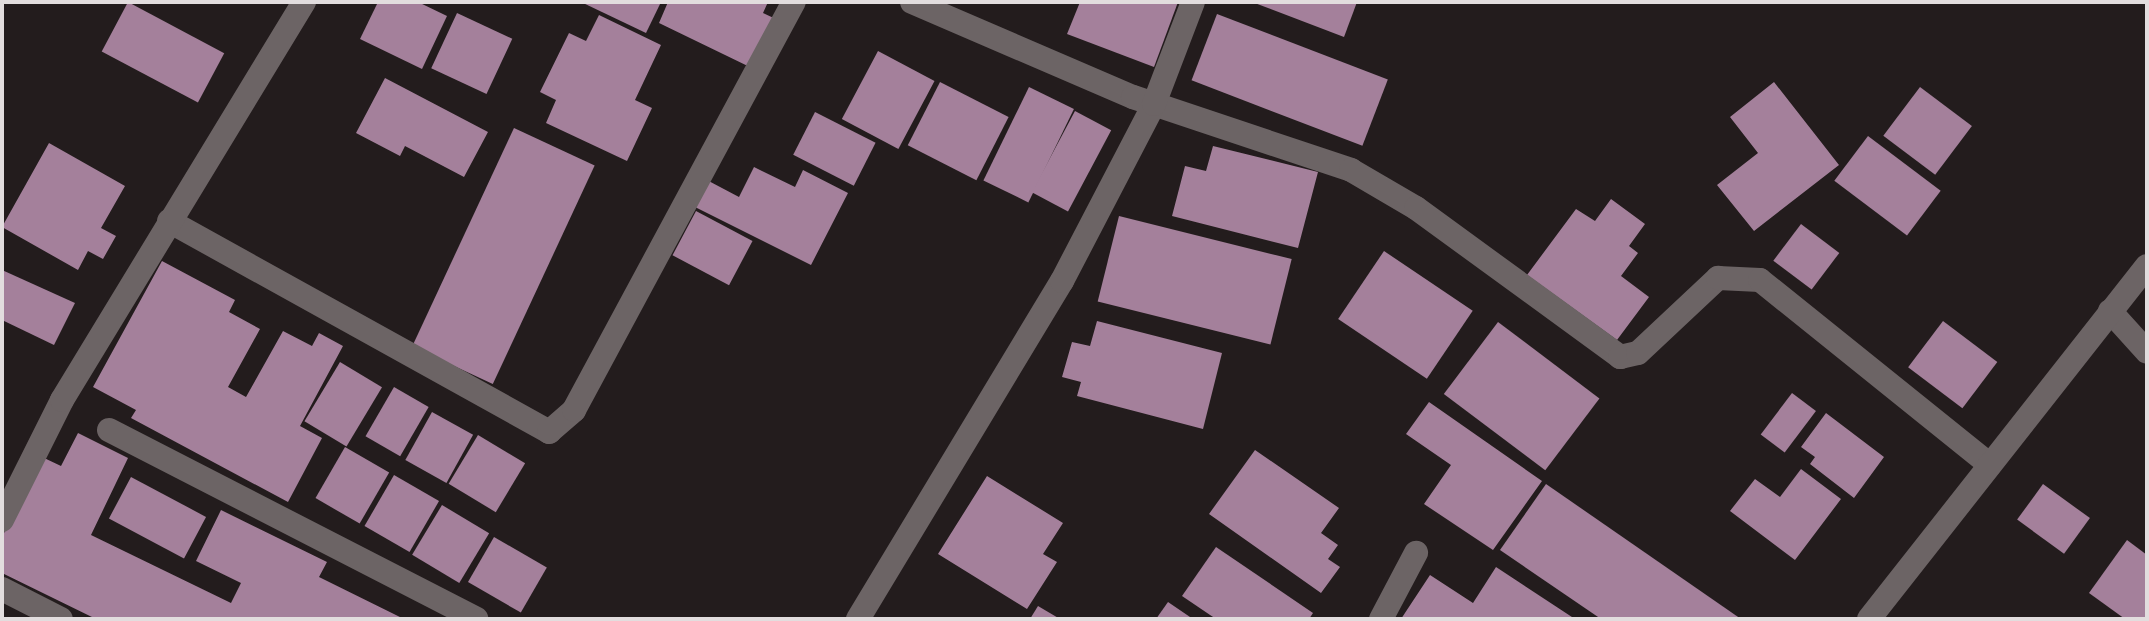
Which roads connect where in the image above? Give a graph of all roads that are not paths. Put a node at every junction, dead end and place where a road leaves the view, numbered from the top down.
1 (304, 2) edge
2 (794, 2) edge
3 (912, 2) edge
4 (1193, 2) edge
5 (1154, 104) junction
6 (169, 221) junction
7 (2147, 266) edge
8 (2110, 311) junction
9 (2147, 352) edge
10 (109, 430) dead end
11 (1990, 465) junction
12 (2, 520) edge
13 (1416, 553) dead end
14 (2, 589) edge
15 (61, 619) edge
16 (476, 619) edge
17 (858, 619) edge
18 (1381, 619) edge
19 (1869, 619) edge

1 - 6 street
2 - 6 street
3 - 5 street
4 - 5 street
5 - 11 street
5 - 17 street
6 - 12 street
7 - 8 street
8 - 9 street
8 - 11 street
10 - 16 street
11 - 19 street
13 - 18 street
14 - 15 street

